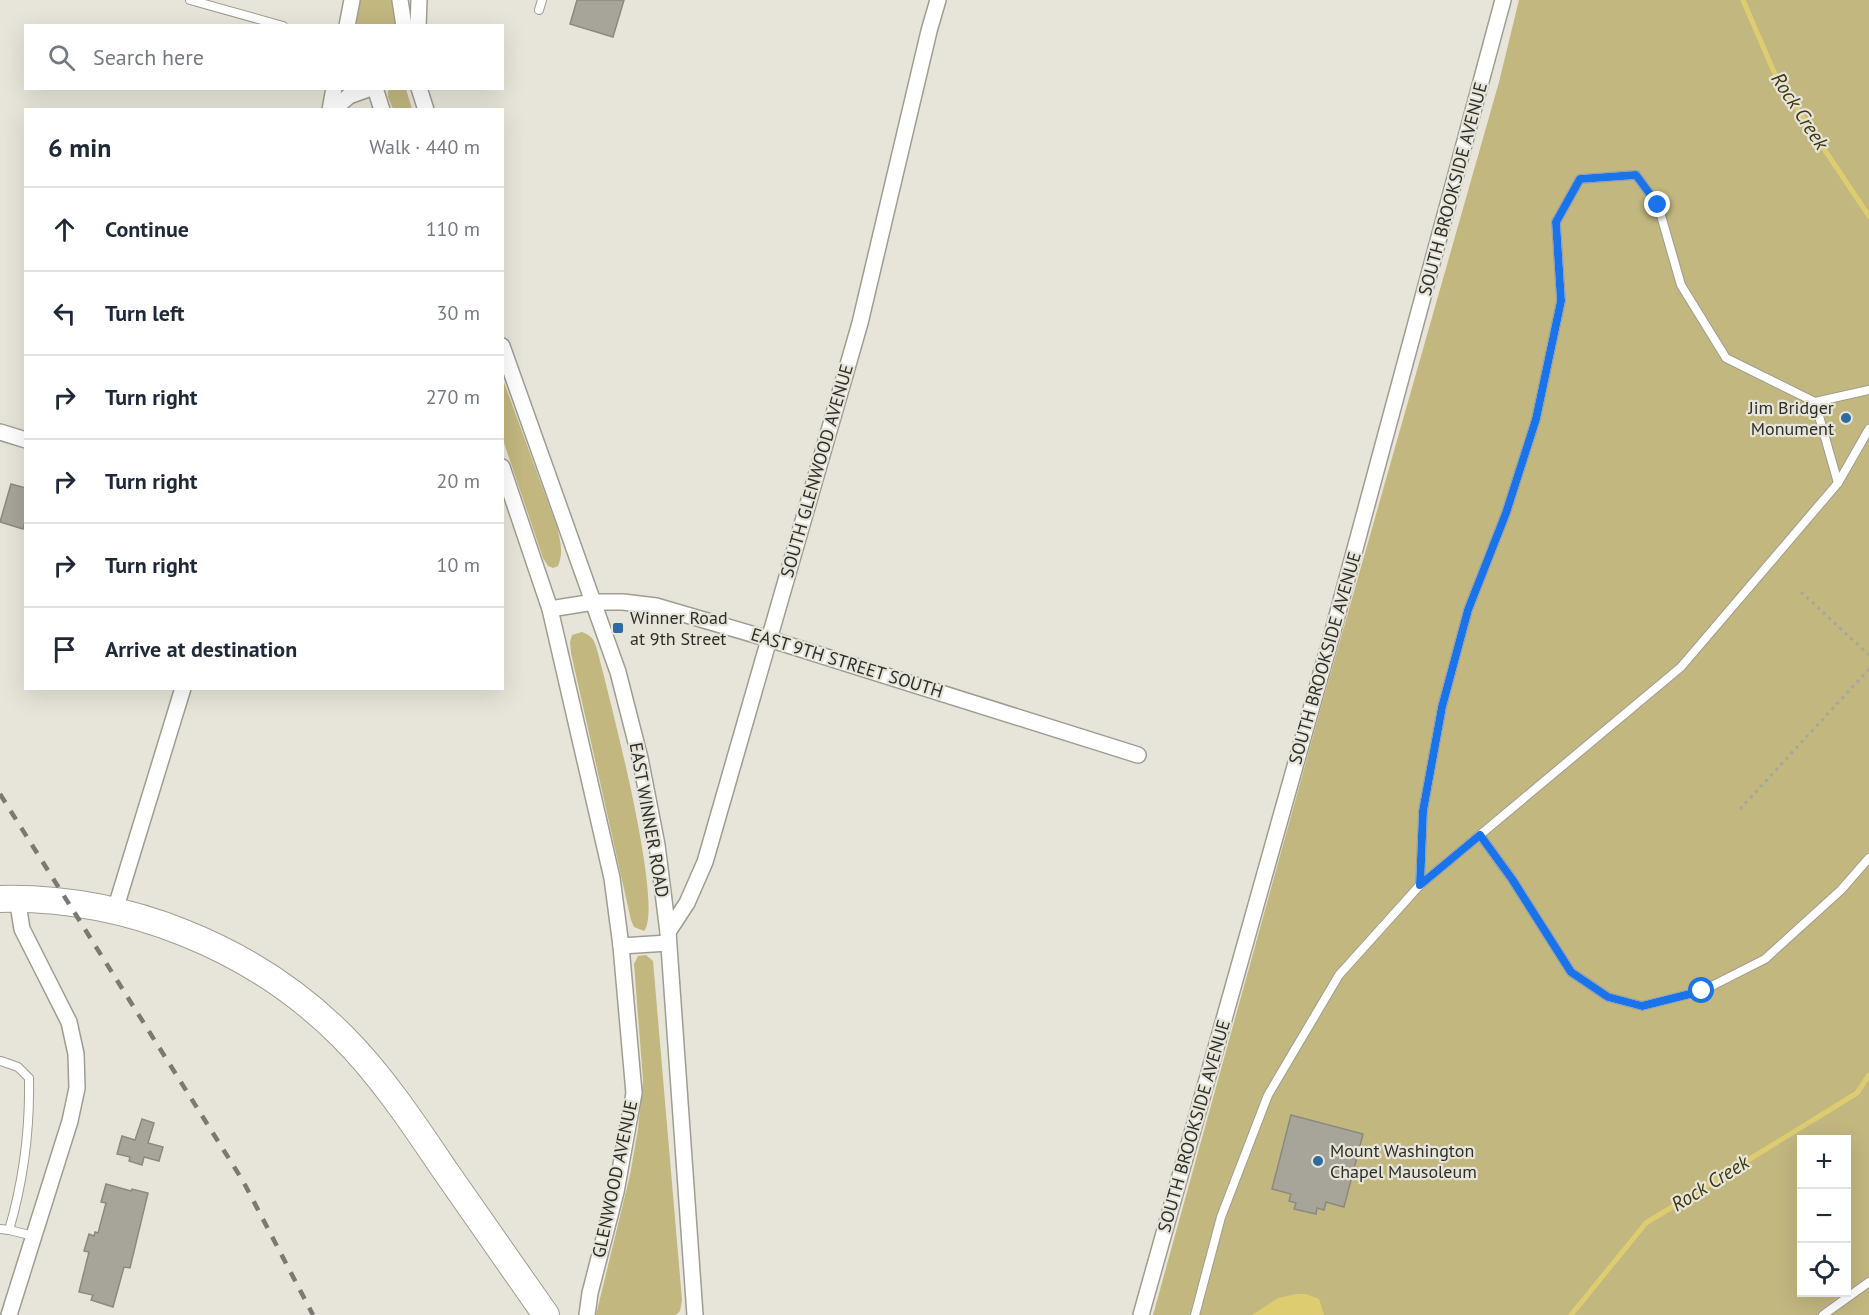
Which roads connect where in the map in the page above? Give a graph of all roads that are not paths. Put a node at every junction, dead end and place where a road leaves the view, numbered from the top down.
1 (190, 0) edge
2 (352, 0) edge
3 (400, 0) edge
4 (419, 0) edge
5 (542, 0) edge
6 (938, 0) edge
7 (1503, 0) edge
8 (539, 10) dead end
9 (276, 24) edge
10 (347, 24) edge
11 (404, 24) edge
12 (418, 24) edge
13 (334, 90) edge
14 (367, 90) edge
15 (374, 90) edge
16 (420, 90) edge
17 (332, 108) edge
18 (334, 108) edge
19 (381, 108) edge
20 (425, 108) edge
21 (504, 352) edge
22 (1869, 390) edge
23 (1815, 402) junction
24 (1868, 431) edge
25 (0, 432) edge
26 (24, 439) edge
27 (504, 473) edge
28 (1838, 483) junction
29 (594, 602) junction
30 (550, 609) junction
31 (769, 639) junction
32 (182, 690) edge
33 (1138, 755) dead end
34 (1480, 835) junction
35 (1869, 858) edge
36 (1420, 885) junction
37 (8, 898) edge
38 (118, 898) junction
39 (668, 938) junction
40 (621, 946) junction
41 (1, 1061) edge
42 (0, 1229) edge
43 (9, 1230) junction
44 (34, 1236) junction
45 (1869, 1282) edge
46 (9, 1315) edge
47 (546, 1315) edge
48 (587, 1315) edge
49 (695, 1315) edge
50 (1141, 1315) edge
51 (1195, 1315) edge
52 (1823, 1315) edge

1 - 9 lane
2 - 10 street
3 - 11 street
4 - 12 street
5 - 8 lane
6 - 31 street, SOUTH GLENWOOD AVENUE
7 - 50 street, SOUTH BROOKSIDE AVENUE
13 - 17 street
14 - 18 street
15 - 19 street
16 - 20 street
21 - 29 street, EAST WINNER ROAD
22 - 23 lane
23 - 28 lane
23 - 36 lane
24 - 28 lane
25 - 26 street
27 - 30 street
28 - 34 lane
29 - 30 street, EAST 9TH STREET SOUTH
29 - 31 street, EAST 9TH STREET SOUTH
29 - 39 street, EAST WINNER ROAD
30 - 40 street
31 - 33 street, EAST 9TH STREET SOUTH
31 - 39 street, SOUTH GLENWOOD AVENUE
32 - 38 street
34 - 35 lane
34 - 36 lane
36 - 51 lane
37 - 38 main road
37 - 44 street
38 - 47 main road
39 - 40 street
39 - 49 street, EAST WINNER ROAD
40 - 48 street, GLENWOOD AVENUE
41 - 43 lane
42 - 43 lane
43 - 44 lane
44 - 46 street
45 - 52 lane

